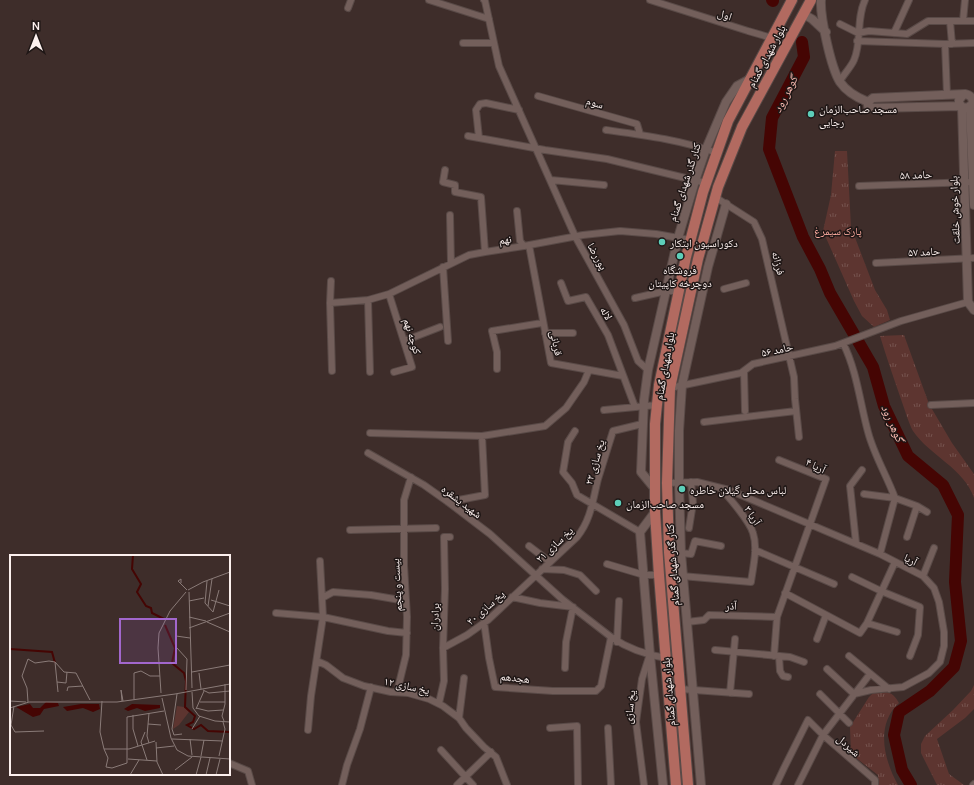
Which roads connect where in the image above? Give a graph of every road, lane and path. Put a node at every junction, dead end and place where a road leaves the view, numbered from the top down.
1 (352, 0) edge
2 (429, 0) edge
3 (485, 0) edge
4 (650, 0) edge
5 (792, 0) edge
6 (811, 0) edge
7 (821, 0) edge
8 (865, 0) edge
9 (909, 0) edge
10 (965, 0) edge
11 (348, 8) dead end
12 (803, 14) junction
13 (489, 19) junction
14 (950, 21) junction
15 (963, 21) junction
16 (974, 21) edge
17 (840, 24) dead end
18 (826, 32) junction
19 (858, 33) junction
20 (894, 33) junction
21 (907, 34) junction
22 (772, 38) junction
23 (857, 41) junction
24 (463, 43) dead end
25 (494, 43) junction
26 (907, 43) junction
27 (974, 43) edge
28 (945, 44) junction
29 (952, 44) junction
30 (750, 79) junction
31 (840, 81) junction
32 (947, 95) junction
33 (968, 95) edge
34 (538, 96) dead end
35 (868, 102) junction
36 (968, 106) edge
37 (519, 110) junction
38 (606, 130) dead end
39 (640, 134) junction
40 (468, 136) dead end
41 (479, 138) junction
42 (536, 147) junction
43 (706, 149) junction
44 (717, 153) junction
45 (973, 153) edge
46 (445, 170) dead end
47 (551, 180) junction
48 (695, 181) junction
49 (964, 182) junction
50 (972, 182) junction
51 (706, 184) junction
52 (604, 185) dead end
53 (859, 186) dead end
54 (717, 192) junction
55 (726, 204) junction
56 (974, 205) edge
57 (964, 206) junction
58 (517, 211) dead end
59 (450, 215) dead end
60 (575, 236) junction
61 (678, 238) junction
62 (690, 240) junction
63 (526, 246) junction
64 (485, 252) junction
65 (970, 258) edge
66 (451, 263) junction
67 (876, 263) dead end
68 (443, 267) junction
69 (331, 281) dead end
70 (561, 283) dead end
71 (746, 283) dead end
72 (724, 288) dead end
73 (666, 291) junction
74 (678, 291) junction
75 (389, 294) junction
76 (636, 298) dead end
77 (368, 300) junction
78 (968, 302) junction
79 (330, 303) junction
80 (974, 310) edge
81 (542, 323) junction
82 (683, 325) junction
83 (440, 327) dead end
84 (695, 328) junction
85 (544, 333) junction
86 (573, 333) dead end
87 (404, 341) junction
88 (448, 341) dead end
89 (843, 343) junction
90 (790, 356) junction
91 (497, 369) dead end
92 (590, 370) junction
93 (648, 370) junction
94 (332, 371) dead end
95 (744, 371) junction
96 (370, 372) dead end
97 (394, 372) dead end
98 (624, 376) junction
99 (682, 385) junction
100 (670, 388) junction
101 (974, 403) edge
102 (656, 405) junction
103 (931, 405) dead end
104 (639, 406) junction
105 (604, 410) dead end
106 (745, 411) dead end
107 (796, 411) junction
108 (704, 422) dead end
109 (642, 424) junction
110 (575, 431) dead end
111 (370, 433) dead end
112 (482, 436) junction
113 (799, 437) dead end
114 (368, 454) dead end
115 (779, 460) dead end
116 (862, 470) dead end
117 (410, 477) junction
118 (691, 482) junction
119 (667, 483) junction
120 (679, 483) junction
121 (720, 488) junction
122 (655, 489) junction
123 (864, 494) dead end
124 (895, 498) junction
125 (448, 502) junction
126 (592, 504) junction
127 (917, 506) junction
128 (655, 512) junction
129 (927, 512) dead end
130 (811, 524) junction
131 (436, 528) dead end
132 (689, 528) dead end
133 (404, 529) junction
134 (350, 530) dead end
135 (640, 532) junction
136 (450, 537) dead end
137 (907, 537) dead end
138 (856, 544) junction
139 (529, 546) dead end
140 (721, 546) dead end
141 (934, 548) dead end
142 (755, 550) junction
143 (681, 553) junction
144 (880, 554) junction
145 (320, 561) dead end
146 (550, 562) junction
147 (896, 562) junction
148 (607, 564) dead end
149 (795, 568) junction
150 (542, 569) junction
151 (535, 575) junction
152 (644, 575) junction
153 (659, 575) junction
154 (670, 576) junction
155 (683, 576) junction
156 (923, 576) junction
157 (852, 577) dead end
158 (834, 584) dead end
159 (596, 591) dead end
160 (881, 591) junction
161 (785, 593) junction
162 (512, 597) junction
163 (322, 598) junction
164 (406, 601) junction
165 (619, 601) dead end
166 (572, 608) junction
167 (276, 613) dead end
168 (826, 615) junction
169 (323, 617) junction
170 (777, 617) junction
171 (484, 622) junction
172 (686, 622) junction
173 (867, 623) junction
174 (897, 632) dead end
175 (407, 633) junction
176 (610, 637) junction
177 (734, 639) dead end
178 (817, 639) dead end
179 (617, 642) junction
180 (443, 648) junction
181 (715, 650) dead end
182 (733, 651) junction
183 (650, 655) junction
184 (777, 656) junction
185 (849, 656) dead end
186 (910, 656) dead end
187 (666, 658) junction
188 (317, 661) junction
189 (804, 662) dead end
190 (565, 668) dead end
191 (827, 669) dead end
192 (870, 674) junction
193 (788, 677) dead end
194 (464, 678) dead end
195 (371, 687) junction
196 (680, 688) junction
197 (888, 689) junction
198 (693, 690) junction
199 (397, 692) junction
200 (730, 692) junction
201 (749, 694) dead end
202 (820, 694) dead end
203 (854, 694) junction
204 (439, 703) junction
205 (840, 712) junction
206 (459, 718) junction
207 (683, 722) junction
208 (696, 722) junction
209 (850, 723) dead end
210 (550, 728) dead end
211 (608, 728) dead end
212 (308, 730) dead end
213 (823, 735) junction
214 (441, 750) dead end
215 (491, 752) junction
216 (698, 753) junction
217 (686, 754) junction
218 (230, 763) edge
219 (466, 777) junction
220 (252, 785) edge
221 (342, 785) edge
222 (457, 785) edge
223 (473, 785) edge
224 (507, 785) edge
225 (578, 785) edge
226 (611, 785) edge
227 (644, 785) edge
228 (663, 785) edge
229 (676, 785) edge
230 (688, 785) edge
231 (701, 785) edge
232 (776, 785) edge
233 (798, 785) edge
234 (875, 785) edge

1 - 11 street
2 - 13 street
3 - 13 street, پوررضا
4 - 22 street, اول
5 - 22 highway, بلوار شهدای گمنام
6 - 12 highway, بلوار شهدای گمنام
7 - 18 street
8 - 19 street
9 - 20 street
10 - 15 street
12 - 18 street
12 - 54 highway, بلوار شهدای گمنام
13 - 25 street, پوررضا
14 - 15 street
14 - 21 street
14 - 29 street
15 - 16 street
17 - 19 street
18 - 31 street
19 - 20 street
19 - 23 street
20 - 21 street
21 - 26 street
22 - 30 highway, بلوار شهدای گمنام
23 - 26 street
23 - 31 street
24 - 25 street
25 - 37 street, پوررضا
26 - 28 street
27 - 29 street
28 - 29 street
28 - 32 street
30 - 43 street, کنار گذر شهدای گمنام
30 - 44 highway, بلوار شهدای گمنام
31 - 35 street
32 - 33 street
32 - 35 street
33 - 36 street
33 - 36 street
34 - 39 street, سوم
35 - 36 street
36 - 45 street, بلوار خوش خلقت
36 - 49 street, بلوار خوش خلقت
37 - 41 street
37 - 42 street, پوررضا
38 - 39 street
39 - 43 street
40 - 41 street
41 - 42 street
42 - 47 street, پوررضا
42 - 48 street
43 - 44 street
43 - 48 street, کنار گذر شهدای گمنام
44 - 51 highway, بلوار شهدای گمنام
45 - 50 street, بلوار خوش خلقت
46 - 64 street
47 - 52 street
47 - 60 street, پوررضا
48 - 51 street
48 - 61 street, کنار گذر شهدای گمنام
49 - 50 street, حامد ۵۸
49 - 53 street, حامد ۵۸
49 - 57 street, بلوار خوش خلقت
50 - 56 street, بلوار خوش خلقت
51 - 54 highway
51 - 62 highway, بلوار شهدای گمنام
54 - 55 street, فرزانه
54 - 82 highway, بلوار شهدای گمنام
55 - 84 street, کنار گذر شهدای گمنام
55 - 90 street, فرزانه
56 - 57 street
57 - 65 street, بلوار خوش خلقت
58 - 63 street, قربانی
59 - 66 street
60 - 61 street, نهم
60 - 63 street, نهم
60 - 93 street, پوررضا
61 - 62 street, نهم
61 - 73 street, کنار گذر شهدای گمنام
62 - 74 highway, بلوار شهدای گمنام
63 - 64 street, نهم
63 - 81 street, قربانی
64 - 66 street, نهم
65 - 67 street, حامد ۵۷
65 - 78 street, بلوار خوش خلقت
66 - 68 street, نهم
68 - 75 street, نهم
68 - 88 street
69 - 79 street
70 - 98 street, لاله
71 - 72 street
73 - 74 street
73 - 76 street
73 - 93 street, کنار گذر شهدای گمنام
74 - 102 highway, بلوار شهدای گمنام
75 - 77 street, نهم
75 - 87 street, کوچه نهم
77 - 79 street, نهم
77 - 96 street
78 - 80 street
78 - 89 street, حامد ۵۶
79 - 94 street
81 - 85 street, قربانی
81 - 91 street
82 - 84 street
82 - 100 highway, بلوار شهدای گمنام
83 - 87 street
84 - 99 street, کنار گذر شهدای گمنام
85 - 86 street
85 - 92 street, قربانی
87 - 97 street, کوچه نهم
89 - 90 street, حامد ۵۶
89 - 124 street
90 - 95 street, حامد ۵۶
90 - 107 street, فرزانه
92 - 98 street, قربانی
92 - 112 street
93 - 104 street, کنار گذر شهدای گمنام
95 - 99 street, حامد ۵۶
95 - 106 street
98 - 104 street
99 - 100 street, حامد ۵۶
99 - 120 street, کنار گذر شهدای گمنام
100 - 119 highway, بلوار شهدای گمنام
101 - 103 street
102 - 104 street
102 - 122 highway, بلوار شهدای گمنام
104 - 105 street
104 - 109 street, کنار گذر شهدای گمنام
107 - 108 street
107 - 113 street, فرزانه
109 - 122 street, کنار گذر شهدای گمنام
109 - 126 street, یخ سازی ۲۲
110 - 126 street
111 - 112 street
112 - 125 street
114 - 117 street, شهید یشقره
115 - 130 street, آریا ۴
116 - 138 street
117 - 125 street, شهید یشقره
117 - 133 street, بیست و پنجم
118 - 120 street, آریا
118 - 121 street, آریا
118 - 132 street
119 - 120 street, آریا
119 - 154 highway, بلوار شهدای گمنام
120 - 143 street, کنار گذر شهدای گمنام
121 - 130 street, آریا
121 - 142 street, آریا ۳
122 - 128 highway, بلوار شهدای گمنام
123 - 124 street
124 - 127 street
124 - 144 street
125 - 151 street, شهید یشقره
126 - 135 street
126 - 146 street, یخ سازی ۲۱
127 - 129 street
127 - 137 street
128 - 135 street, کنار گذر شهدای گمنام
128 - 153 highway, بلوار شهدای گمنام
130 - 138 street, آریا
130 - 149 street
131 - 133 street
133 - 134 street
133 - 164 street, بیست و پنجم
135 - 152 street
136 - 180 street, برادران
138 - 144 street, آریا
139 - 146 street
140 - 143 street
141 - 156 street
142 - 149 street
142 - 155 street, آریا ۳
143 - 155 street, کنار گذر شهدای گمنام
144 - 147 street, آریا
145 - 163 street
146 - 150 street, یخ سازی ۲۱
147 - 156 street, آریا
147 - 160 street
148 - 152 street
149 - 158 street
149 - 161 street
150 - 151 street, یخ سازی ۲۱
150 - 159 street
151 - 162 street, یخ سازی ۲۰
151 - 166 street
152 - 153 street
152 - 183 street
153 - 187 highway, بلوار شهدای گمنام
154 - 155 street
154 - 196 highway, بلوار شهدای گمنام
155 - 172 street, کنار گذر شهدای گمنام
156 - 197 street, آریا
157 - 160 street
160 - 173 street
160 - 186 street
161 - 168 street
161 - 170 street
162 - 166 street
162 - 171 street, یخ سازی ۲۰
163 - 164 street
163 - 169 street
164 - 175 street, بیست و پنجم
165 - 179 street
166 - 176 street
166 - 190 street
167 - 169 street
168 - 173 street
168 - 178 street
169 - 175 street
169 - 188 street
170 - 172 street, آذر
170 - 184 street
171 - 176 street, هجدهم
171 - 180 street, یخ سازی ۲۰
172 - 198 street, کنار گذر شهدای گمنام
173 - 174 street
175 - 199 street, بیست و پنجم
176 - 179 street
177 - 182 street
179 - 183 street
180 - 204 street, برادران
181 - 182 street
182 - 184 street
182 - 200 street
183 - 187 street
183 - 227 street, یخ سازی
183 - 228 street
184 - 189 street
184 - 193 street
185 - 192 street
187 - 229 highway, بلوار شهدای گمنام
188 - 195 street, یخ سازی ۱۲
188 - 212 street
191 - 203 street
192 - 197 street
192 - 203 street
194 - 206 street
195 - 199 street, یخ سازی ۱۲
195 - 221 street
196 - 198 street
196 - 207 highway, بلوار شهدای گمنام
197 - 203 street, آریا
198 - 200 street
198 - 208 street, کنار گذر شهدای گمنام
199 - 204 street, یخ سازی ۱۲
200 - 201 street
202 - 205 street
203 - 205 street
204 - 206 street, یخ سازی ۱۲
205 - 209 street
205 - 213 street
206 - 215 street, یخ سازی ۱۲
207 - 208 street
207 - 217 highway, بلوار شهدای گمنام
208 - 216 street, کنار گذر شهدای گمنام
210 - 225 street
211 - 226 street
213 - 232 street, شیردل
213 - 233 street
213 - 234 street, شیردل
214 - 219 street
215 - 219 street
215 - 224 street, یخ سازی ۱۲
216 - 217 street
216 - 231 street, کنار گذر شهدای گمنام
217 - 230 highway, بلوار شهدای گمنام
218 - 220 street
219 - 222 street
219 - 223 street

